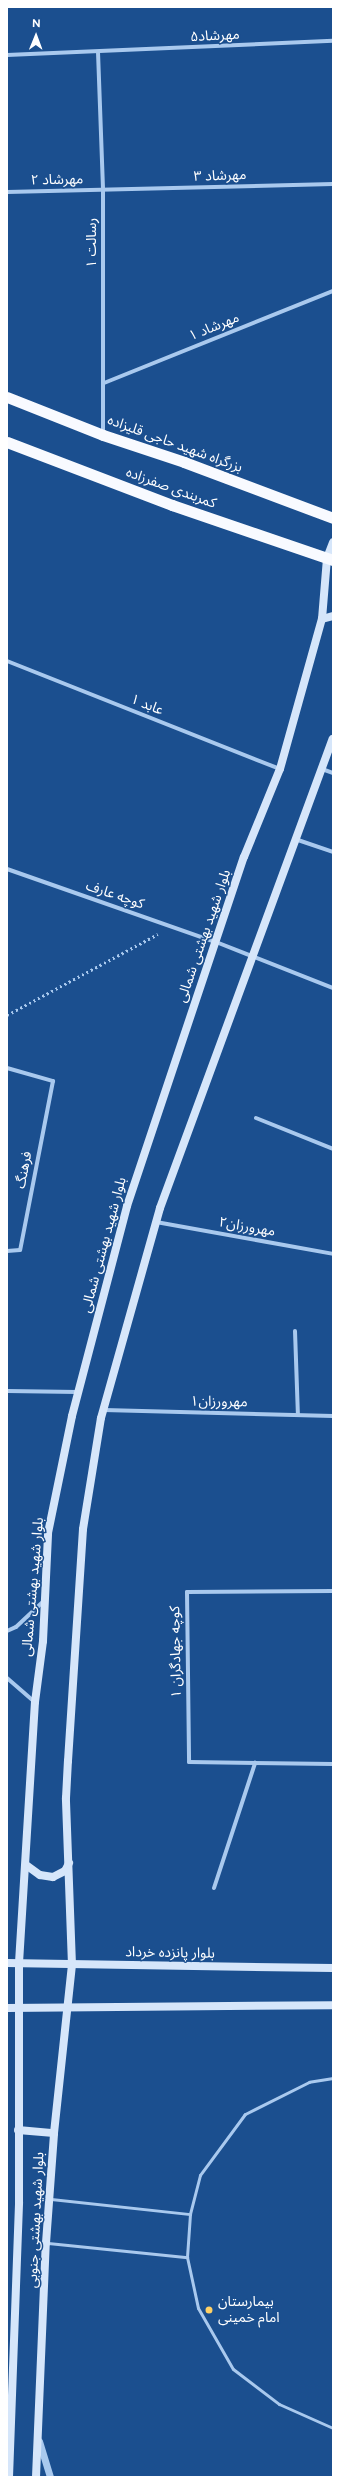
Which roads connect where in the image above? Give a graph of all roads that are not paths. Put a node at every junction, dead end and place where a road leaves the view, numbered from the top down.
1 (333, 42) edge
2 (98, 52) junction
3 (7, 55) edge
4 (333, 184) edge
5 (106, 190) junction
6 (7, 192) edge
7 (333, 291) edge
8 (104, 383) junction
9 (7, 397) edge
10 (103, 434) junction
11 (7, 442) edge
12 (333, 518) edge
13 (333, 542) edge
14 (330, 559) edge
15 (333, 616) edge
16 (322, 619) junction
17 (7, 661) edge
18 (333, 740) edge
19 (280, 769) junction
20 (322, 769) junction
21 (333, 773) edge
22 (295, 838) junction
23 (333, 852) edge
24 (7, 869) edge
25 (216, 942) junction
26 (252, 957) junction
27 (333, 988) edge
28 (7, 1068) edge
29 (256, 1118) dead end
30 (333, 1148) edge
31 (156, 1222) junction
32 (7, 1250) edge
33 (333, 1254) edge
34 (295, 1331) dead end
35 (7, 1391) edge
36 (78, 1392) junction
37 (104, 1410) junction
38 (298, 1415) junction
39 (333, 1416) edge
40 (333, 1591) edge
41 (45, 1601) junction
42 (7, 1631) edge
43 (7, 1678) edge
44 (36, 1702) junction
45 (255, 1763) junction
46 (333, 1764) edge
47 (69, 1861) junction
48 (26, 1865) junction
49 (214, 1888) dead end
50 (7, 1963) edge
51 (18, 1963) junction
52 (72, 1965) junction
53 (333, 1968) edge
54 (333, 2005) edge
55 (7, 2008) edge
56 (17, 2009) junction
57 (67, 2009) junction
58 (333, 2078) edge
59 (18, 2130) junction
60 (54, 2133) junction
61 (50, 2198) junction
62 (190, 2214) junction
63 (46, 2243) junction
64 (187, 2257) junction
65 (333, 2428) edge
66 (38, 2439) junction
67 (8, 2477) edge
68 (36, 2477) edge
69 (50, 2477) edge

1 - 2 street, مهرشاد۵
2 - 3 street, مهرشاد۵
2 - 5 street, رسالت ۱
4 - 5 street, مهرشاد ۳
5 - 6 street, مهرشاد ۲
5 - 8 street, رسالت ۱
7 - 8 street, مهرشاد ۱
8 - 10 street, رسالت ۱
9 - 10 highway, بزرگراه شهید حاجی قلیزاده
10 - 12 highway, بزرگراه شهید حاجی قلیزاده
11 - 14 highway, کمربندی صفرزاده
13 - 14 main road, بلوار شهید بهشتی شمالی
14 - 16 main road, بلوار شهید بهشتی شمالی
15 - 16 main road
16 - 19 main road, بلوار شهید بهشتی شمالی
17 - 19 street, عابد ۱
18 - 20 main road
19 - 25 main road, بلوار شهید بهشتی شمالی
20 - 21 street
20 - 22 main road
22 - 23 street
22 - 26 main road
24 - 25 street, کوچه عارف
25 - 26 street, کوچه عارف
25 - 36 main road, بلوار شهید بهشتی شمالی
26 - 27 street, کوچه عارف
26 - 31 main road
28 - 32 street, فرهنگ
29 - 30 street
31 - 33 street, مهرورزان۲
31 - 37 main road
34 - 38 street
35 - 36 street
36 - 41 main road, بلوار شهید بهشتی شمالی
37 - 38 street, مهرورزان۱
37 - 47 main road
38 - 39 street, مهرورزان۱
40 - 45 street, کوچه جهادگران ۱
41 - 42 street
41 - 44 main road, بلوار شهید بهشتی شمالی
43 - 44 street
44 - 48 main road, بلوار شهید بهشتی شمالی
45 - 46 street
45 - 49 street
47 - 48 main road
47 - 52 main road
48 - 51 main road, بلوار شهید بهشتی شمالی
50 - 51 main road, بلوار پانزده خرداد
51 - 52 main road, بلوار پانزده خرداد
51 - 56 main road, بلوار شهید بهشتی جنوبی
52 - 53 main road, بلوار پانزده خرداد
52 - 57 main road, بلوار شهید بهشتی جنوبی
54 - 57 main road
55 - 56 main road
56 - 57 main road
56 - 59 main road, بلوار شهید بهشتی جنوبی
57 - 60 main road, بلوار شهید بهشتی جنوبی
58 - 62 lane
59 - 60 main road
59 - 67 main road, بلوار شهید بهشتی جنوبی
60 - 61 main road, بلوار شهید بهشتی جنوبی
61 - 62 lane
61 - 63 main road, بلوار شهید بهشتی جنوبی
62 - 64 lane
63 - 64 lane
63 - 66 main road, بلوار شهید بهشتی جنوبی
64 - 65 lane
66 - 68 main road, بلوار شهید بهشتی جنوبی
66 - 69 street

